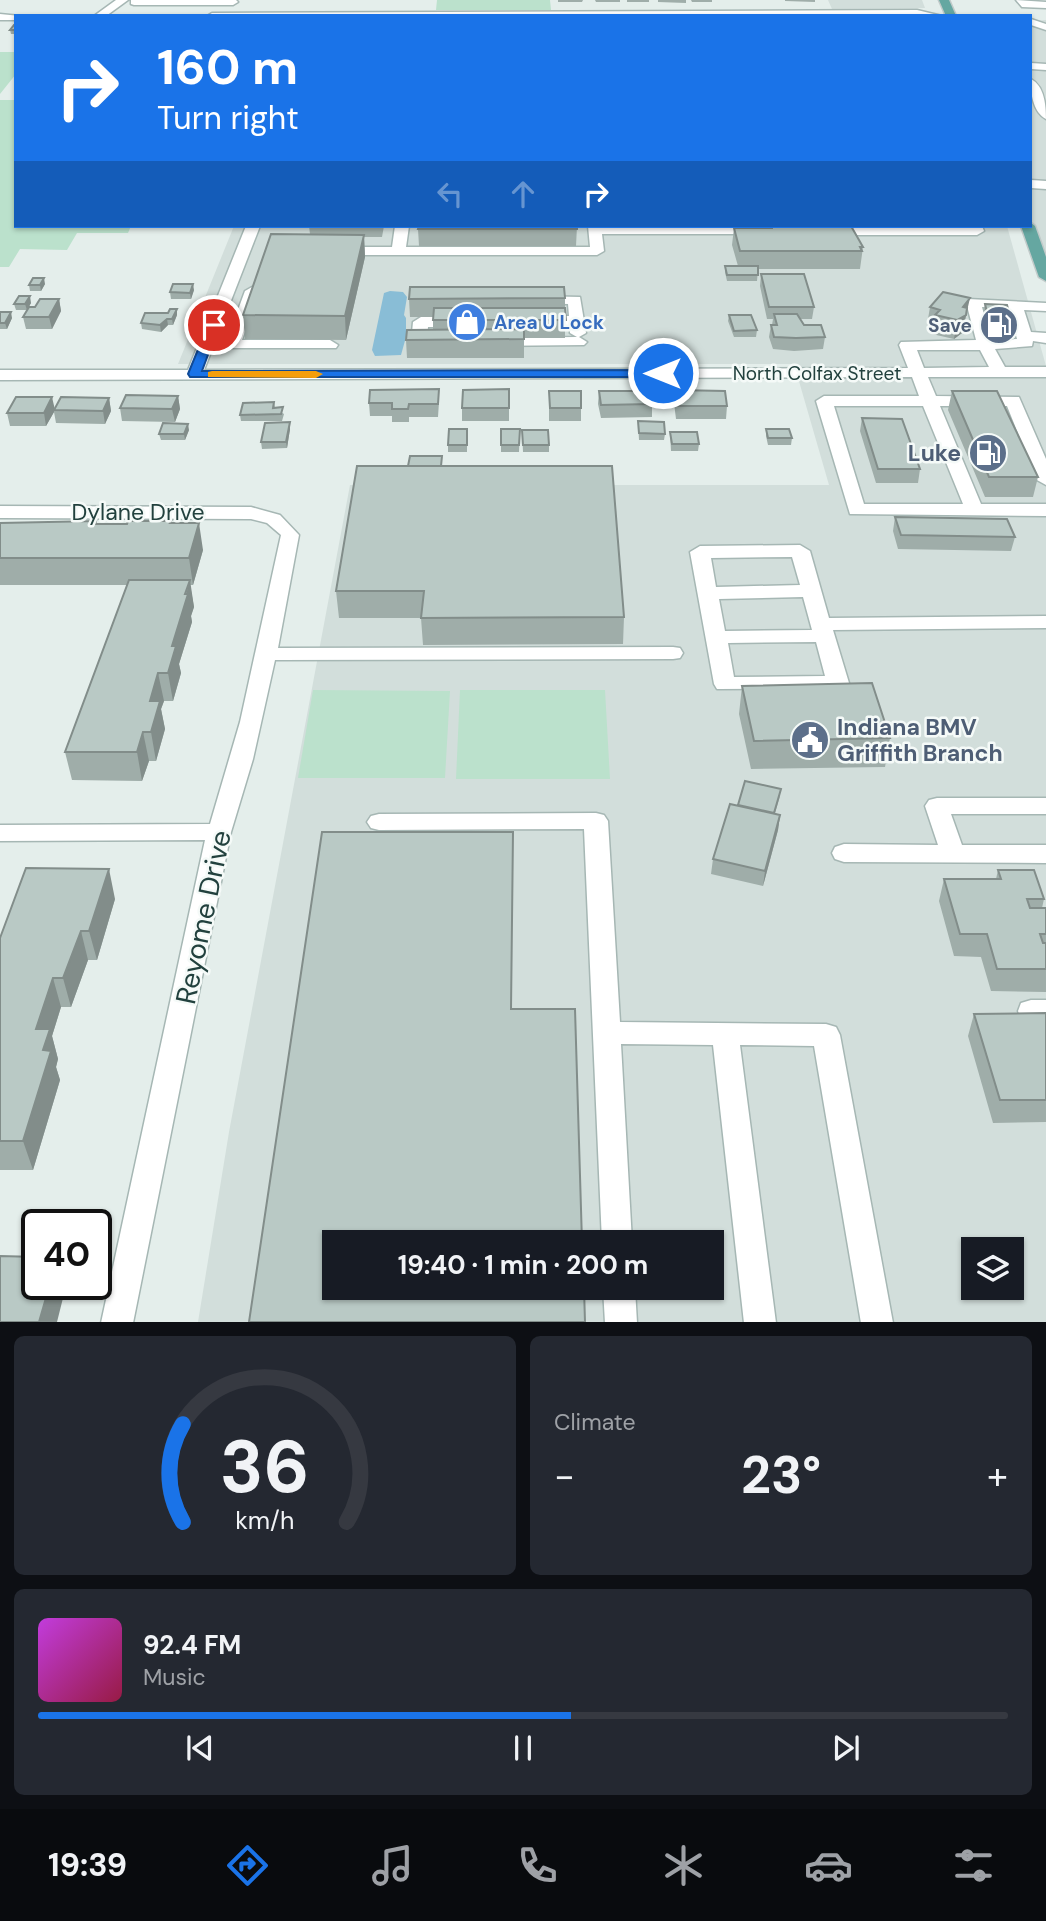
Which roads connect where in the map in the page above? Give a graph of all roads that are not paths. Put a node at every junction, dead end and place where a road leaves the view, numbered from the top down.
1 (848, 0) edge
2 (1021, 0) edge
3 (239, 2) dead end
4 (131, 4) edge
5 (1046, 5) edge
6 (416, 9) edge
7 (855, 13) junction
8 (104, 14) edge
9 (270, 14) edge
10 (434, 14) edge
11 (790, 14) edge
12 (882, 14) edge
13 (1032, 84) edge
14 (1046, 115) edge
15 (252, 228) edge
16 (402, 228) edge
17 (595, 228) edge
18 (891, 228) edge
19 (976, 228) edge
20 (1028, 228) edge
21 (771, 230) edge
22 (811, 231) edge
23 (319, 251) edge
24 (398, 251) junction
25 (258, 274) edge
26 (1046, 277) edge
27 (522, 300) edge
28 (1046, 307) edge
29 (473, 321) edge
30 (525, 321) edge
31 (577, 321) junction
32 (1017, 324) junction
33 (984, 329) junction
34 (1046, 338) edge
35 (579, 342) junction
36 (445, 343) edge
37 (485, 343) edge
38 (330, 345) dead end
39 (1000, 372) junction
40 (1046, 372) edge
41 (581, 373) junction
42 (918, 373) junction
43 (194, 374) junction
44 (0, 375) edge
45 (929, 401) junction
46 (1046, 480) edge
47 (974, 510) junction
48 (1046, 510) edge
49 (0, 512) edge
50 (275, 519) joint
51 (812, 591) junction
52 (707, 593) junction
53 (1046, 622) edge
54 (823, 630) junction
55 (716, 637) junction
56 (673, 653) dead end
57 (266, 654) junction
58 (1046, 806) edge
59 (379, 822) dead end
60 (219, 832) junction
61 (0, 833) edge
62 (844, 853) dead end
63 (953, 854) junction
64 (1046, 854) edge
65 (607, 1032) junction
66 (725, 1034) junction
67 (616, 1230) edge
68 (620, 1300) edge
69 (117, 1322) edge
70 (621, 1322) edge
71 (760, 1322) edge
72 (877, 1322) edge

1 - 7 street
2 - 5 street
3 - 4 street
4 - 8 street
6 - 9 street
6 - 10 street
7 - 11 street
7 - 12 street
13 - 14 street
15 - 43 street
16 - 24 street
17 - 21 street
17 - 24 street
18 - 19 street
18 - 22 street
20 - 26 main road
23 - 24 street
25 - 38 street
27 - 31 street
28 - 32 street
29 - 36 street
30 - 31 street
31 - 35 street
32 - 33 street
32 - 33 street
32 - 34 street
33 - 39 street
33 - 42 street
35 - 37 street
35 - 41 street
39 - 40 street, North Colfax Street
39 - 42 street, North Colfax Street
41 - 42 street, North Colfax Street
41 - 43 street, North Colfax Street
42 - 45 street
43 - 44 street, North Colfax Street
45 - 46 street
45 - 47 street
45 - 47 street
47 - 48 street
49 - 50 street, Dylane Drive
50 - 57 street, Reyome Drive
51 - 52 street
51 - 52 street
51 - 54 street
52 - 55 street
53 - 54 street
54 - 55 street
54 - 55 street
56 - 57 street
57 - 60 street, Reyome Drive
58 - 63 street
59 - 65 street
60 - 61 street
60 - 69 street, Reyome Drive
62 - 63 street
63 - 64 street
65 - 66 street
65 - 67 street
66 - 71 street
66 - 72 street
68 - 70 street

